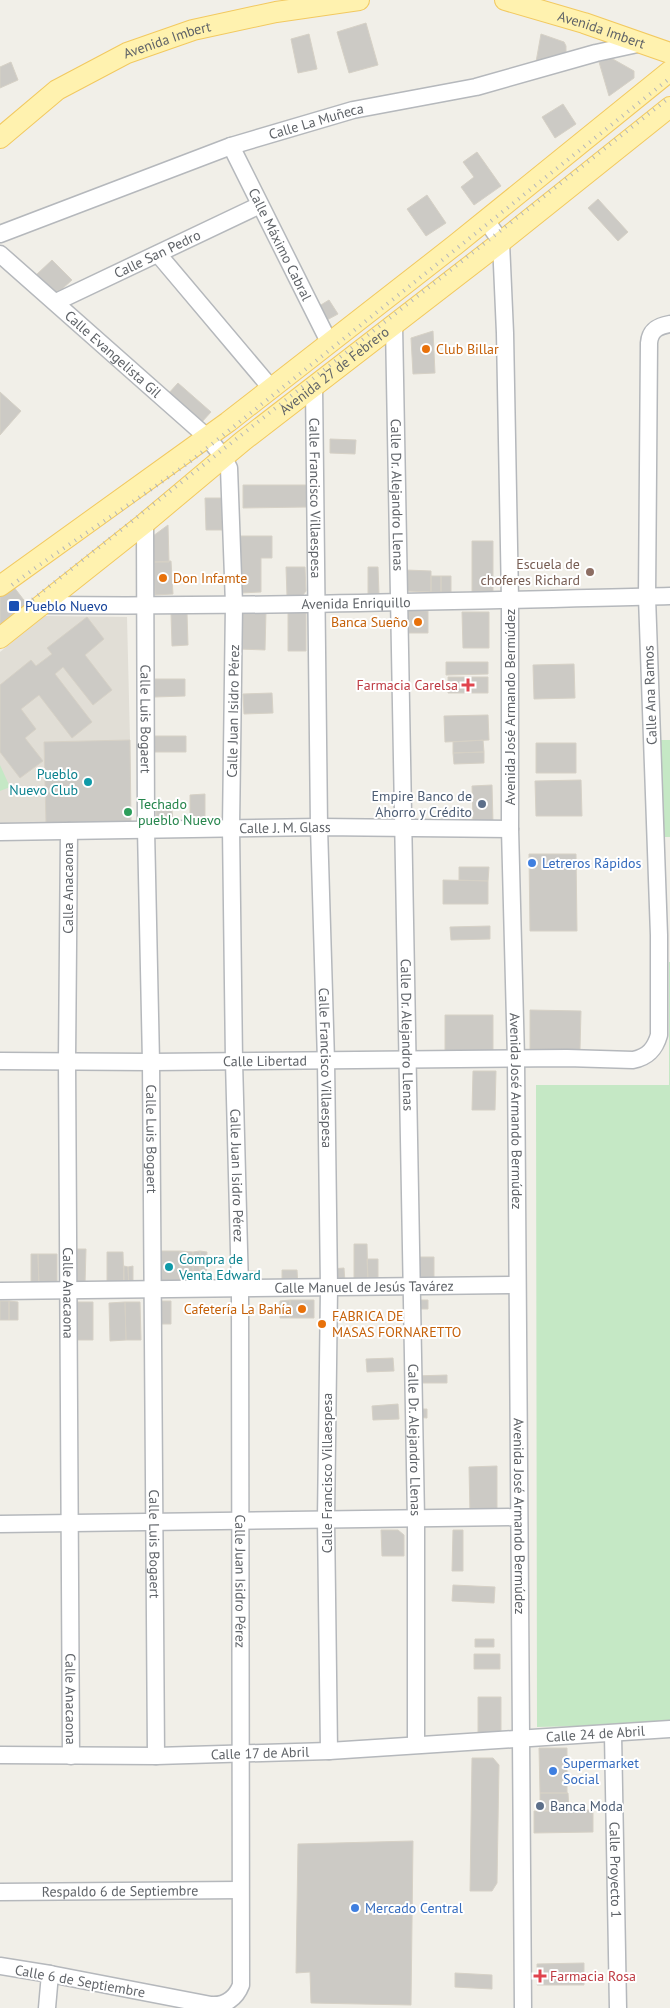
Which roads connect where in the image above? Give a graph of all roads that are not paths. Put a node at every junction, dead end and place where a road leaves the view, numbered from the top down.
1 (359, 0) edge
2 (505, 0) edge
3 (276, 6) edge
4 (642, 43) junction
5 (670, 53) edge
6 (670, 70) edge
7 (670, 107) edge
8 (0, 138) edge
9 (232, 146) junction
10 (260, 204) junction
11 (486, 220) junction
12 (0, 234) edge
13 (501, 242) junction
14 (0, 254) edge
15 (158, 254) junction
16 (56, 302) junction
17 (670, 324) edge
18 (394, 325) junction
19 (329, 342) junction
20 (314, 386) junction
21 (271, 388) junction
22 (208, 438) junction
23 (224, 458) junction
24 (145, 523) junction
25 (0, 586) edge
26 (670, 596) edge
27 (647, 597) junction
28 (510, 600) junction
29 (399, 601) junction
30 (317, 603) junction
31 (234, 604) junction
32 (42, 605) junction
33 (146, 606) junction
34 (0, 638) edge
35 (231, 828) junction
36 (319, 828) junction
37 (403, 828) junction
38 (146, 829) junction
39 (510, 829) junction
40 (69, 831) junction
41 (0, 832) edge
42 (664, 935) edge
43 (649, 1054) joint
44 (407, 1059) junction
45 (516, 1059) junction
46 (68, 1060) junction
47 (0, 1061) edge
48 (234, 1061) junction
49 (326, 1061) junction
50 (151, 1062) junction
51 (517, 1285) junction
52 (411, 1286) junction
53 (240, 1288) junction
54 (329, 1288) junction
55 (152, 1289) junction
56 (69, 1290) junction
57 (0, 1291) edge
58 (518, 1517) junction
59 (416, 1518) junction
60 (326, 1520) junction
61 (241, 1521) junction
62 (156, 1522) junction
63 (69, 1523) junction
64 (0, 1524) edge
65 (670, 1729) edge
66 (614, 1734) junction
67 (520, 1739) junction
68 (416, 1744) junction
69 (329, 1751) junction
70 (241, 1754) junction
71 (0, 1756) edge
72 (71, 1756) junction
73 (156, 1756) junction
74 (240, 1890) junction
75 (0, 1892) edge
76 (0, 1966) edge
77 (50, 1974) junction
78 (241, 1985) joint
79 (47, 2008) edge
80 (524, 2008) edge
81 (618, 2008) edge

1 - 3 main road, Avenida Imbert
2 - 4 main road, Avenida Imbert
3 - 8 main road, Avenida Imbert
4 - 5 main road, Avenida Imbert
4 - 9 street, Calle La Muñeca
6 - 11 main road, Avenida 27 de Febrero
7 - 13 main road, Avenida 27 de Febrero
9 - 10 street, Calle Máximo Cabral
9 - 12 street, Calle La Muñeca
10 - 15 street, Calle San Pedro
10 - 19 street, Calle Máximo Cabral
11 - 13 street
11 - 19 main road, Avenida 27 de Febrero
13 - 18 main road, Avenida 27 de Febrero
13 - 28 street, Avenida José Armando Bermúdez
14 - 16 street, Calle Evangelista Gil
15 - 16 street, Calle San Pedro
15 - 21 street
16 - 22 street, Calle Evangelista Gil
17 - 27 street, Calle Ana Ramos
18 - 20 main road, Avenida 27 de Febrero
18 - 29 street, Calle Dr. Alejandro Llenas
19 - 21 main road, Avenida 27 de Febrero
20 - 23 main road, Avenida 27 de Febrero
20 - 30 street, Calle Francisco Villaespesa
21 - 22 main road, Avenida 27 de Febrero
22 - 23 street, Calle Evangelista Gil
22 - 25 main road, Avenida 27 de Febrero
23 - 24 main road, Avenida 27 de Febrero
23 - 31 street, Calle Juan Isidro Pérez
24 - 32 main road, Avenida 27 de Febrero
24 - 33 street, Calle Luis Bogaert
26 - 27 street, Avenida Enriquillo
27 - 28 street, Avenida Enriquillo
27 - 42 street, Calle Ana Ramos
28 - 29 street, Avenida Enriquillo
28 - 39 street, Avenida José Armando Bermúdez
29 - 30 street, Avenida Enriquillo
29 - 37 street, Calle Dr. Alejandro Llenas
30 - 31 street, Avenida Enriquillo
30 - 36 street, Calle Francisco Villaespesa
31 - 33 street, Avenida Enriquillo
31 - 35 street, Calle Juan Isidro Pérez
32 - 33 street, Avenida Enriquillo
32 - 34 main road, Avenida 27 de Febrero
33 - 38 street, Calle Luis Bogaert
35 - 36 street, Calle J. M. Glass
35 - 38 street, Calle J. M. Glass
35 - 48 street, Calle Juan Isidro Pérez
36 - 37 street, Calle J. M. Glass
36 - 49 street, Calle Francisco Villaespesa
37 - 39 street, Calle J. M. Glass
37 - 44 street, Calle Dr. Alejandro Llenas
38 - 40 street, Calle J. M. Glass
38 - 50 street, Calle Luis Bogaert
39 - 45 street, Avenida José Armando Bermúdez
40 - 41 street, Calle J. M. Glass
40 - 46 street, Calle Anacaona
42 - 43 street, Calle Ana Ramos
43 - 45 street, Calle Libertad
44 - 45 street, Calle Libertad
44 - 49 street, Calle Libertad
44 - 52 street, Calle Dr. Alejandro Llenas
45 - 51 street, Avenida José Armando Bermúdez
46 - 47 street, Calle Libertad
46 - 50 street, Calle Libertad
46 - 56 street, Calle Anacaona
48 - 49 street, Calle Libertad
48 - 50 street, Calle Libertad
48 - 53 street, Calle Juan Isidro Pérez
49 - 54 street, Calle Francisco Villaespesa
50 - 55 street, Calle Luis Bogaert
51 - 52 street, Calle Manuel de Jesús Tavárez
51 - 58 street, Avenida José Armando Bermúdez
52 - 54 street, Calle Manuel de Jesús Tavárez
52 - 59 street, Calle Dr. Alejandro Llenas
53 - 54 street, Calle Manuel de Jesús Tavárez
53 - 55 street, Calle Manuel de Jesús Tavárez
53 - 61 street, Calle Juan Isidro Pérez
54 - 60 street, Calle Francisco Villaespesa
55 - 56 street, Calle Manuel de Jesús Tavárez
55 - 62 street, Calle Luis Bogaert
56 - 57 street, Calle Manuel de Jesús Tavárez
56 - 63 street, Calle Anacaona
58 - 59 street
58 - 67 street, Avenida José Armando Bermúdez
59 - 60 street
59 - 68 street, Calle Dr. Alejandro Llenas
60 - 61 street
60 - 69 street, Calle Francisco Villaespesa
61 - 62 street
61 - 70 street, Calle Juan Isidro Pérez
62 - 63 street
62 - 73 street, Calle Luis Bogaert
63 - 64 street
63 - 72 street, Calle Anacaona
65 - 66 street, Calle 24 de Abril
66 - 67 street, Calle 24 de Abril
66 - 81 street, Calle Proyecto 1
67 - 68 street, Calle 17 de Abril
67 - 80 street, Avenida José Armando Bermúdez
68 - 69 street, Calle 17 de Abril
69 - 70 street, Calle 17 de Abril
70 - 73 street, Calle 17 de Abril
70 - 74 street, Calle Juan Isidro Pérez
71 - 72 street, Calle 17 de Abril
72 - 73 street, Calle 17 de Abril
74 - 75 street, Respaldo 6 de Septiembre
74 - 78 street, Calle Juan Isidro Pérez
76 - 77 street, Calle 6 de Septiembre
77 - 78 street, Calle 6 de Septiembre
77 - 79 street

